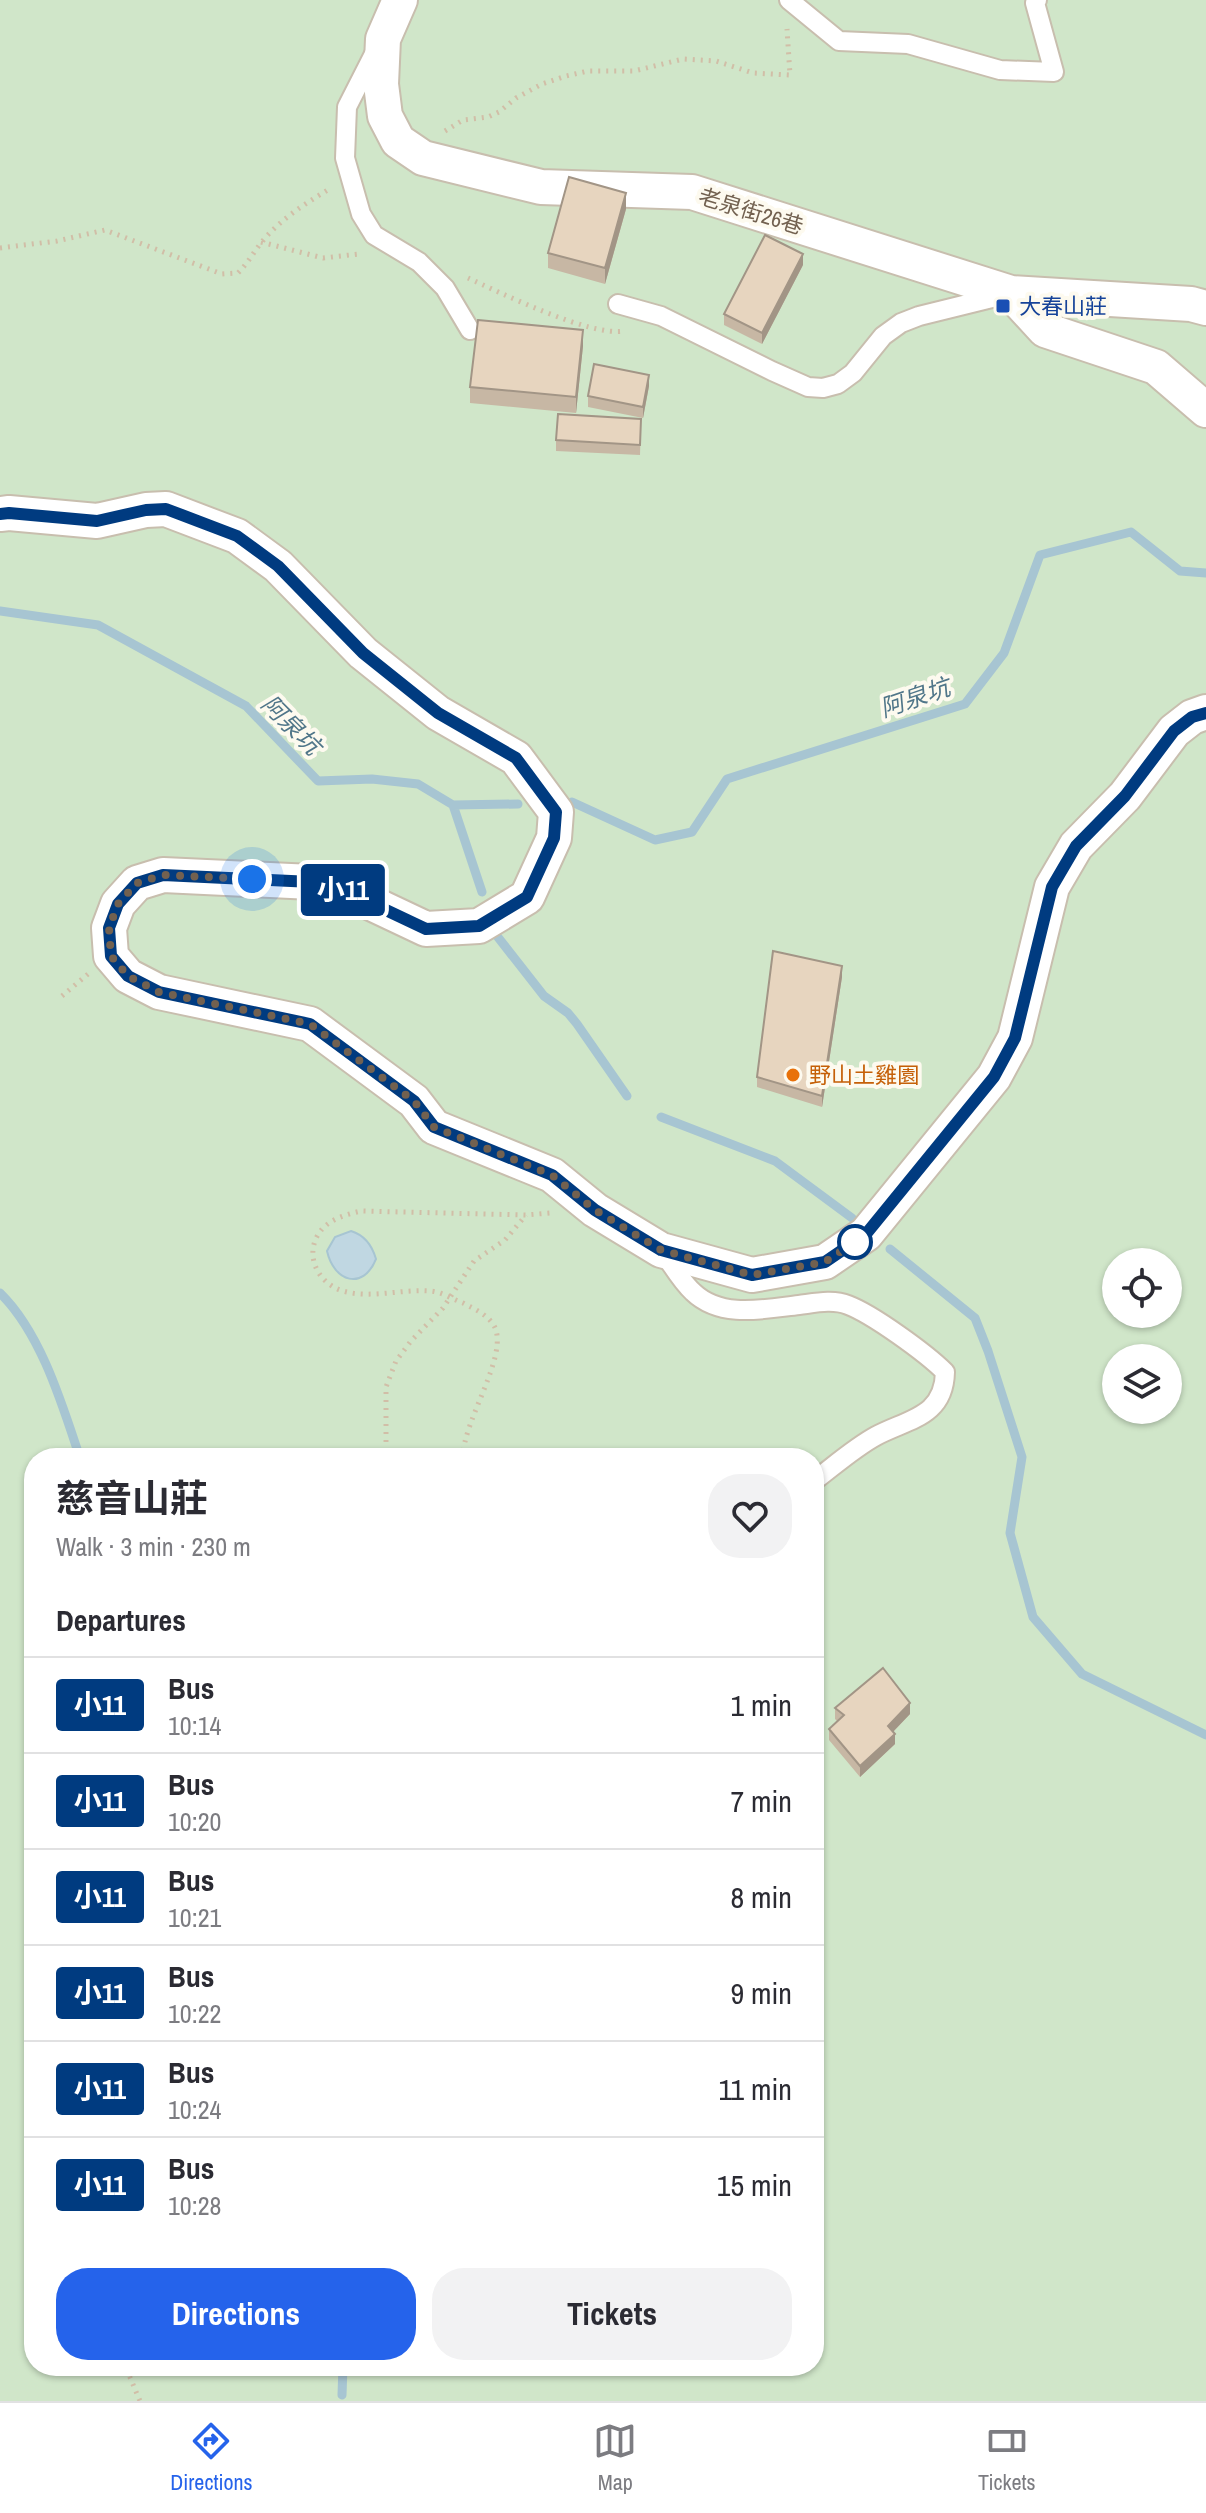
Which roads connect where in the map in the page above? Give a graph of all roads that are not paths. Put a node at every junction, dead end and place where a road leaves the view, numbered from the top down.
1 (400, 0) edge
2 (1037, 0) edge
3 (787, 8) edge
4 (383, 39) junction
5 (1011, 293) junction
6 (618, 304) dead end
7 (1206, 308) edge
8 (470, 330) dead end
9 (1206, 410) edge
10 (0, 514) edge
11 (1206, 712) edge
12 (661, 1250) junction
13 (824, 1474) edge

1 - 4 street
2 - 3 lane
4 - 5 street, 老泉街26巷
4 - 8 lane
5 - 6 lane
5 - 7 street, 老泉街26巷
5 - 9 street, 老泉街26巷
10 - 12 street
11 - 12 street
12 - 13 lane

